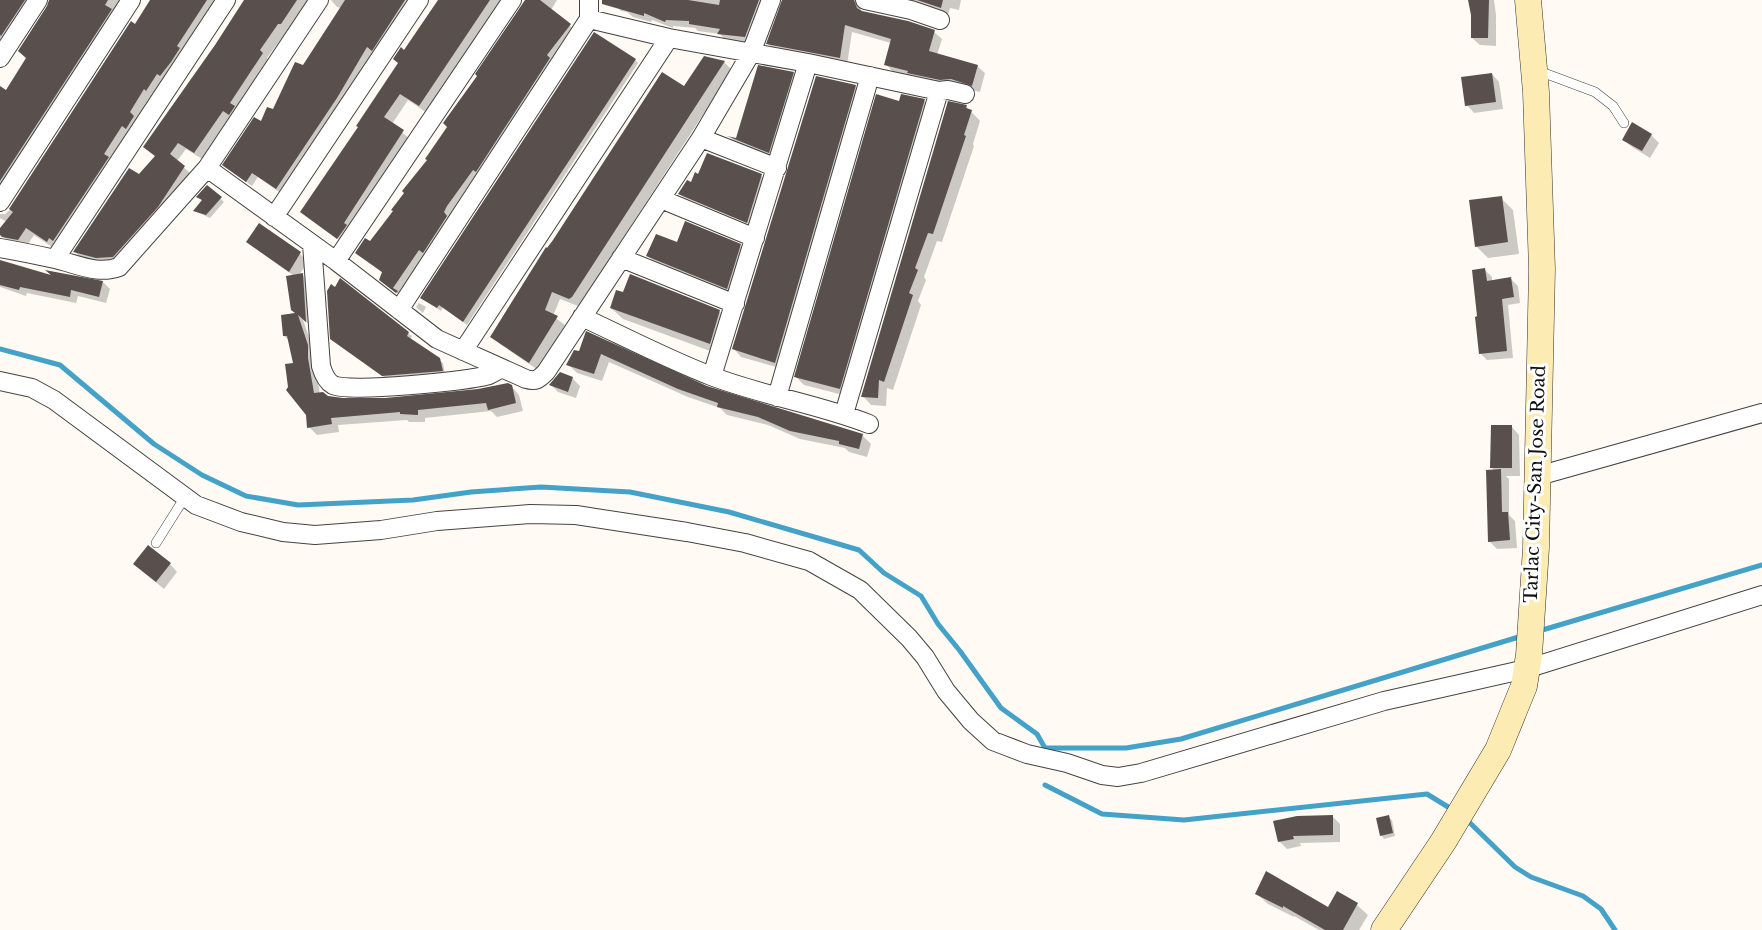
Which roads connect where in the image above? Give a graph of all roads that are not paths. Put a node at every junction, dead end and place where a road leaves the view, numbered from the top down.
1 (38, 0) edge
2 (131, 0) edge
3 (226, 0) edge
4 (319, 0) edge
5 (419, 0) edge
6 (512, 0) edge
7 (589, 0) edge
8 (771, 0) edge
9 (866, 0) edge
10 (1528, 0) edge
11 (913, 5) edge
12 (589, 20) junction
13 (940, 20) dead end
14 (669, 38) junction
15 (751, 53) junction
16 (0, 58) edge
17 (808, 63) junction
18 (1534, 69) junction
19 (870, 76) junction
20 (939, 91) junction
21 (965, 94) dead end
22 (1624, 123) dead end
23 (701, 138) junction
24 (207, 168) junction
25 (777, 168) junction
26 (661, 199) junction
27 (0, 202) edge
28 (274, 217) junction
29 (755, 238) junction
30 (312, 244) junction
31 (0, 248) edge
32 (621, 258) junction
33 (56, 259) junction
34 (336, 261) junction
35 (735, 304) junction
36 (399, 310) junction
37 (582, 317) junction
38 (463, 351) junction
39 (501, 368) junction
40 (712, 376) junction
41 (0, 381) edge
42 (777, 397) junction
43 (1762, 412) edge
44 (844, 414) junction
45 (869, 424) dead end
46 (1538, 476) junction
47 (185, 497) junction
48 (156, 543) dead end
49 (1762, 595) edge
50 (1527, 662) junction
51 (1384, 930) edge

1 - 16 street
2 - 27 street
3 - 33 street
4 - 24 street
5 - 28 street
6 - 34 street
7 - 12 street
8 - 15 street
9 - 11 street
10 - 18 main road, Tarlac City-San Jose Road
11 - 13 street
12 - 14 street
12 - 36 street
14 - 15 street
14 - 38 street
15 - 17 street
15 - 23 street
17 - 19 street
17 - 25 street
18 - 22 lane
18 - 46 main road, Tarlac City-San Jose Road
19 - 20 street
19 - 42 street
20 - 21 street
20 - 44 street
23 - 25 street
23 - 26 street
24 - 28 street
24 - 33 street
25 - 29 street
26 - 29 street
26 - 32 street
28 - 30 street
29 - 35 street
30 - 34 street
30 - 39 street
31 - 33 street
32 - 35 street
32 - 37 street
34 - 36 street
35 - 40 street
36 - 38 street
37 - 39 street
37 - 40 street
38 - 39 street
40 - 42 street
41 - 47 street
42 - 44 street
43 - 46 street
44 - 45 street
46 - 50 main road, Tarlac City-San Jose Road
47 - 48 lane
47 - 50 street
49 - 50 street
50 - 51 main road, Tarlac City-San Jose Road

